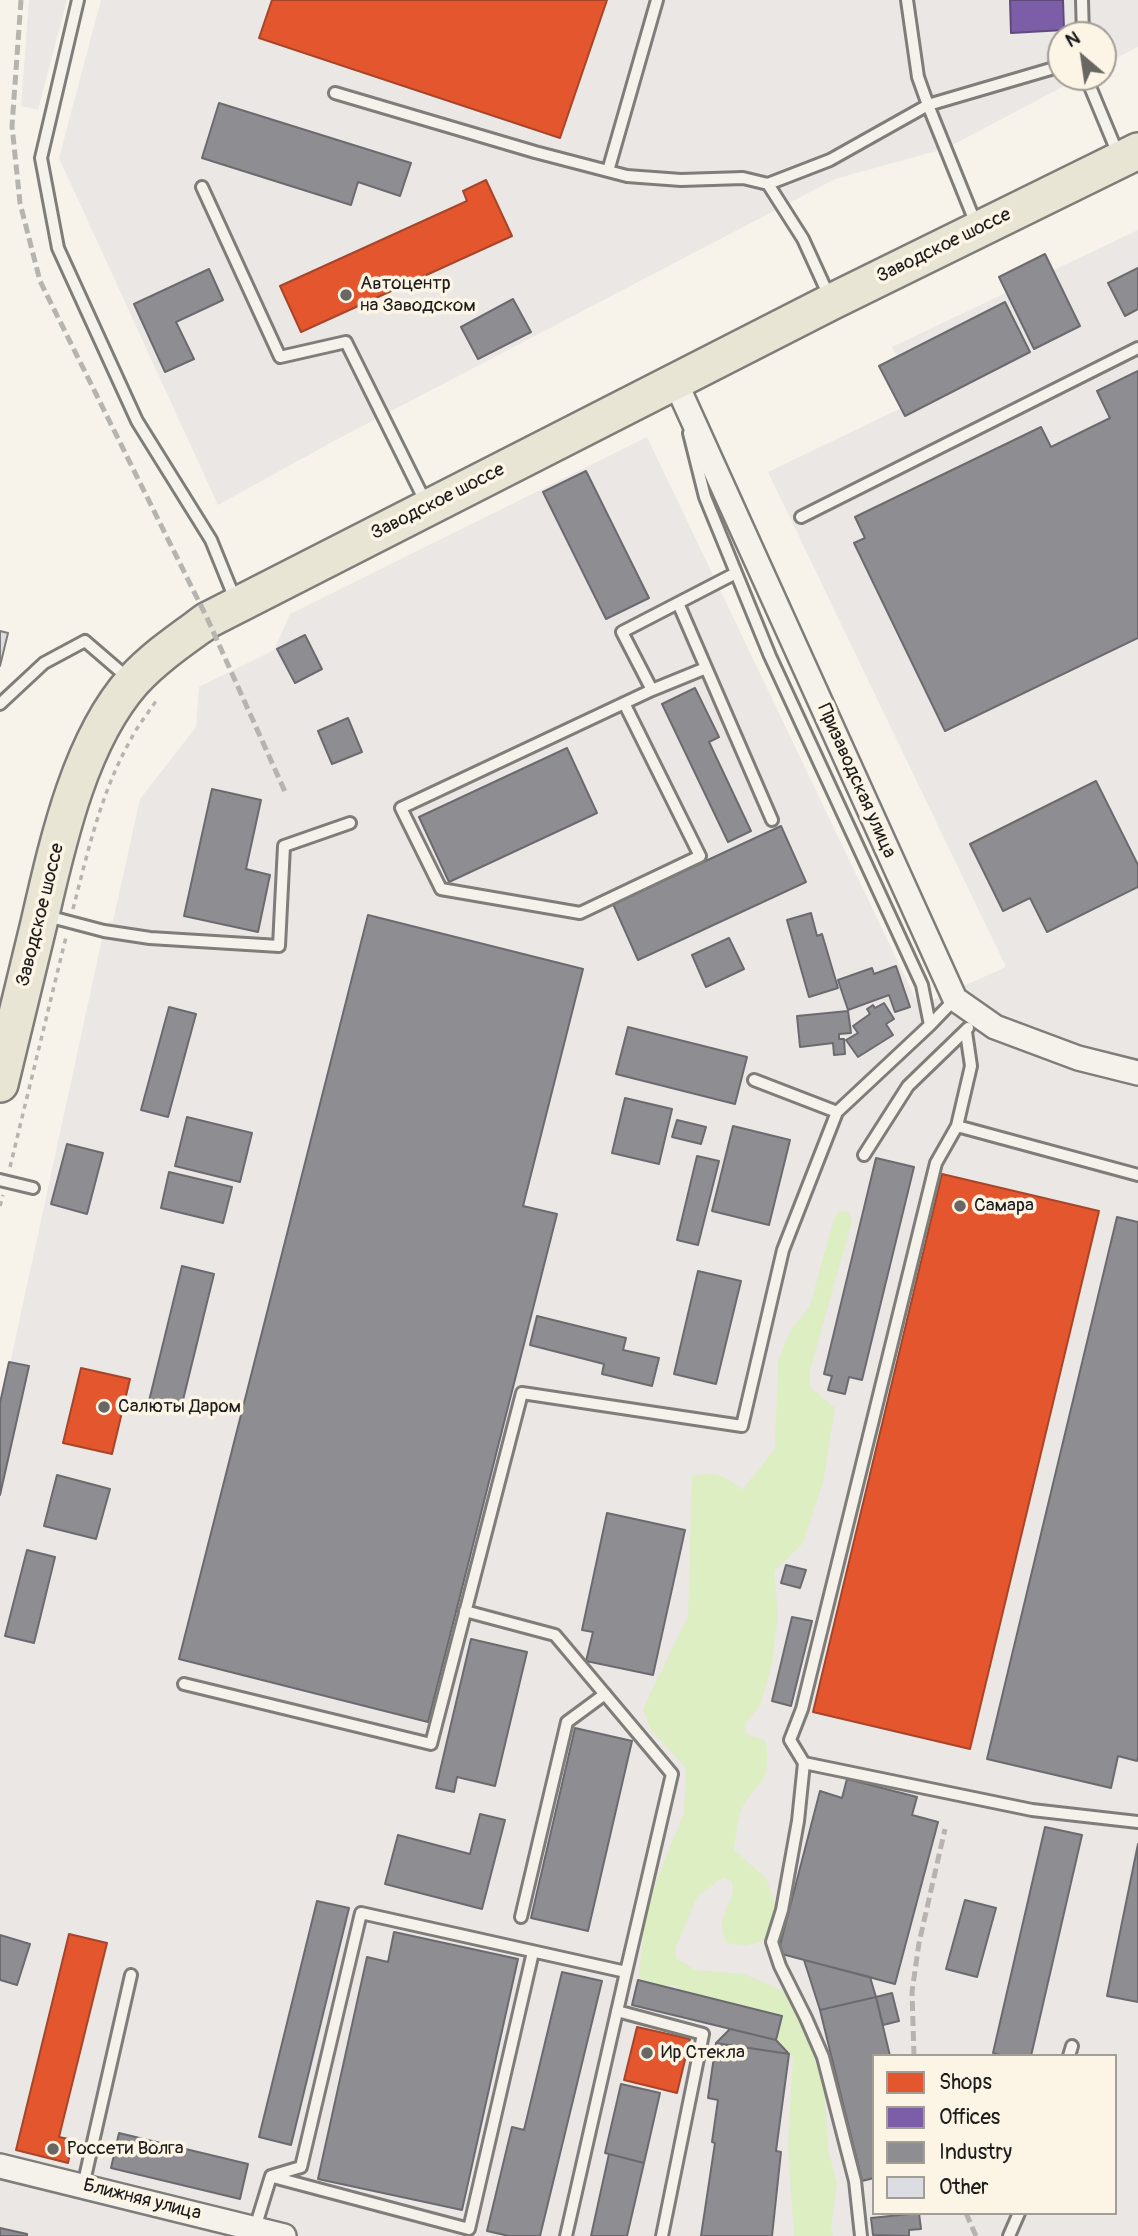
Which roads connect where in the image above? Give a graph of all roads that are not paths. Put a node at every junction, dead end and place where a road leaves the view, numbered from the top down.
1 (78, 0) edge
2 (657, 0) edge
3 (907, 0) edge
4 (1082, 0) edge
5 (1083, 21) edge
6 (1047, 70) edge
7 (1094, 91) edge
8 (335, 93) dead end
9 (928, 106) junction
10 (1129, 155) edge
11 (608, 171) junction
12 (768, 184) junction
13 (202, 187) dead end
14 (978, 230) junction
15 (831, 302) junction
16 (1138, 348) edge
17 (675, 381) junction
18 (428, 508) junction
19 (801, 517) dead end
20 (736, 573) junction
21 (678, 603) junction
22 (238, 605) junction
23 (706, 667) junction
24 (145, 690) junction
25 (652, 690) junction
26 (0, 704) edge
27 (624, 704) junction
28 (772, 820) dead end
29 (350, 823) dead end
30 (55, 918) junction
31 (955, 999) junction
32 (970, 1022) junction
33 (930, 1025) junction
34 (1138, 1073) edge
35 (754, 1080) dead end
36 (0, 1084) edge
37 (837, 1112) junction
38 (957, 1126) junction
39 (864, 1155) dead end
40 (1138, 1175) edge
41 (3, 1181) edge
42 (33, 1188) dead end
43 (465, 1611) junction
44 (184, 1684) dead end
45 (605, 1694) junction
46 (804, 1763) junction
47 (1138, 1822) edge
48 (521, 1917) dead end
49 (533, 1952) junction
50 (626, 1972) junction
51 (131, 1975) dead end
52 (617, 2011) junction
53 (0, 2166) edge
54 (271, 2176) junction
55 (83, 2186) junction
56 (1018, 2215) edge
57 (255, 2228) junction
58 (284, 2236) edge
59 (566, 2236) edge
60 (663, 2236) edge
61 (861, 2236) edge
62 (1009, 2236) edge

1 - 22 lane
2 - 11 lane
3 - 9 lane
4 - 5 lane
6 - 9 lane
7 - 10 lane
8 - 11 lane
9 - 12 lane
9 - 14 lane
10 - 14 main road, Заводское шоссе
11 - 12 lane
12 - 15 lane
13 - 18 lane
14 - 15 main road, Заводское шоссе
15 - 17 main road, Заводское шоссе
16 - 19 lane
17 - 18 main road, Заводское шоссе
17 - 20 lane
17 - 31 street, Призаводская улица
18 - 22 main road, Заводское шоссе
20 - 21 lane
20 - 33 lane
21 - 23 lane
21 - 25 lane
22 - 24 main road, Заводское шоссе
23 - 25 lane
23 - 28 lane
24 - 26 lane
24 - 30 main road, Заводское шоссе
25 - 27 lane
27 - 27 lane
29 - 30 lane
30 - 36 main road, Заводское шоссе
31 - 32 street
31 - 33 lane
32 - 34 street
32 - 38 lane
32 - 39 lane
33 - 37 lane
35 - 37 lane
37 - 43 lane
38 - 40 lane
38 - 46 lane
41 - 42 lane
43 - 44 lane
43 - 45 lane
45 - 48 lane
45 - 50 lane
46 - 47 lane
46 - 61 lane
49 - 50 lane
49 - 54 lane
49 - 54 lane
50 - 52 lane
51 - 55 lane
52 - 59 lane
52 - 60 lane
53 - 55 street, Ближняя улица
54 - 57 lane
55 - 57 street, Ближняя улица
56 - 62 lane
57 - 58 street, Ближняя улица

